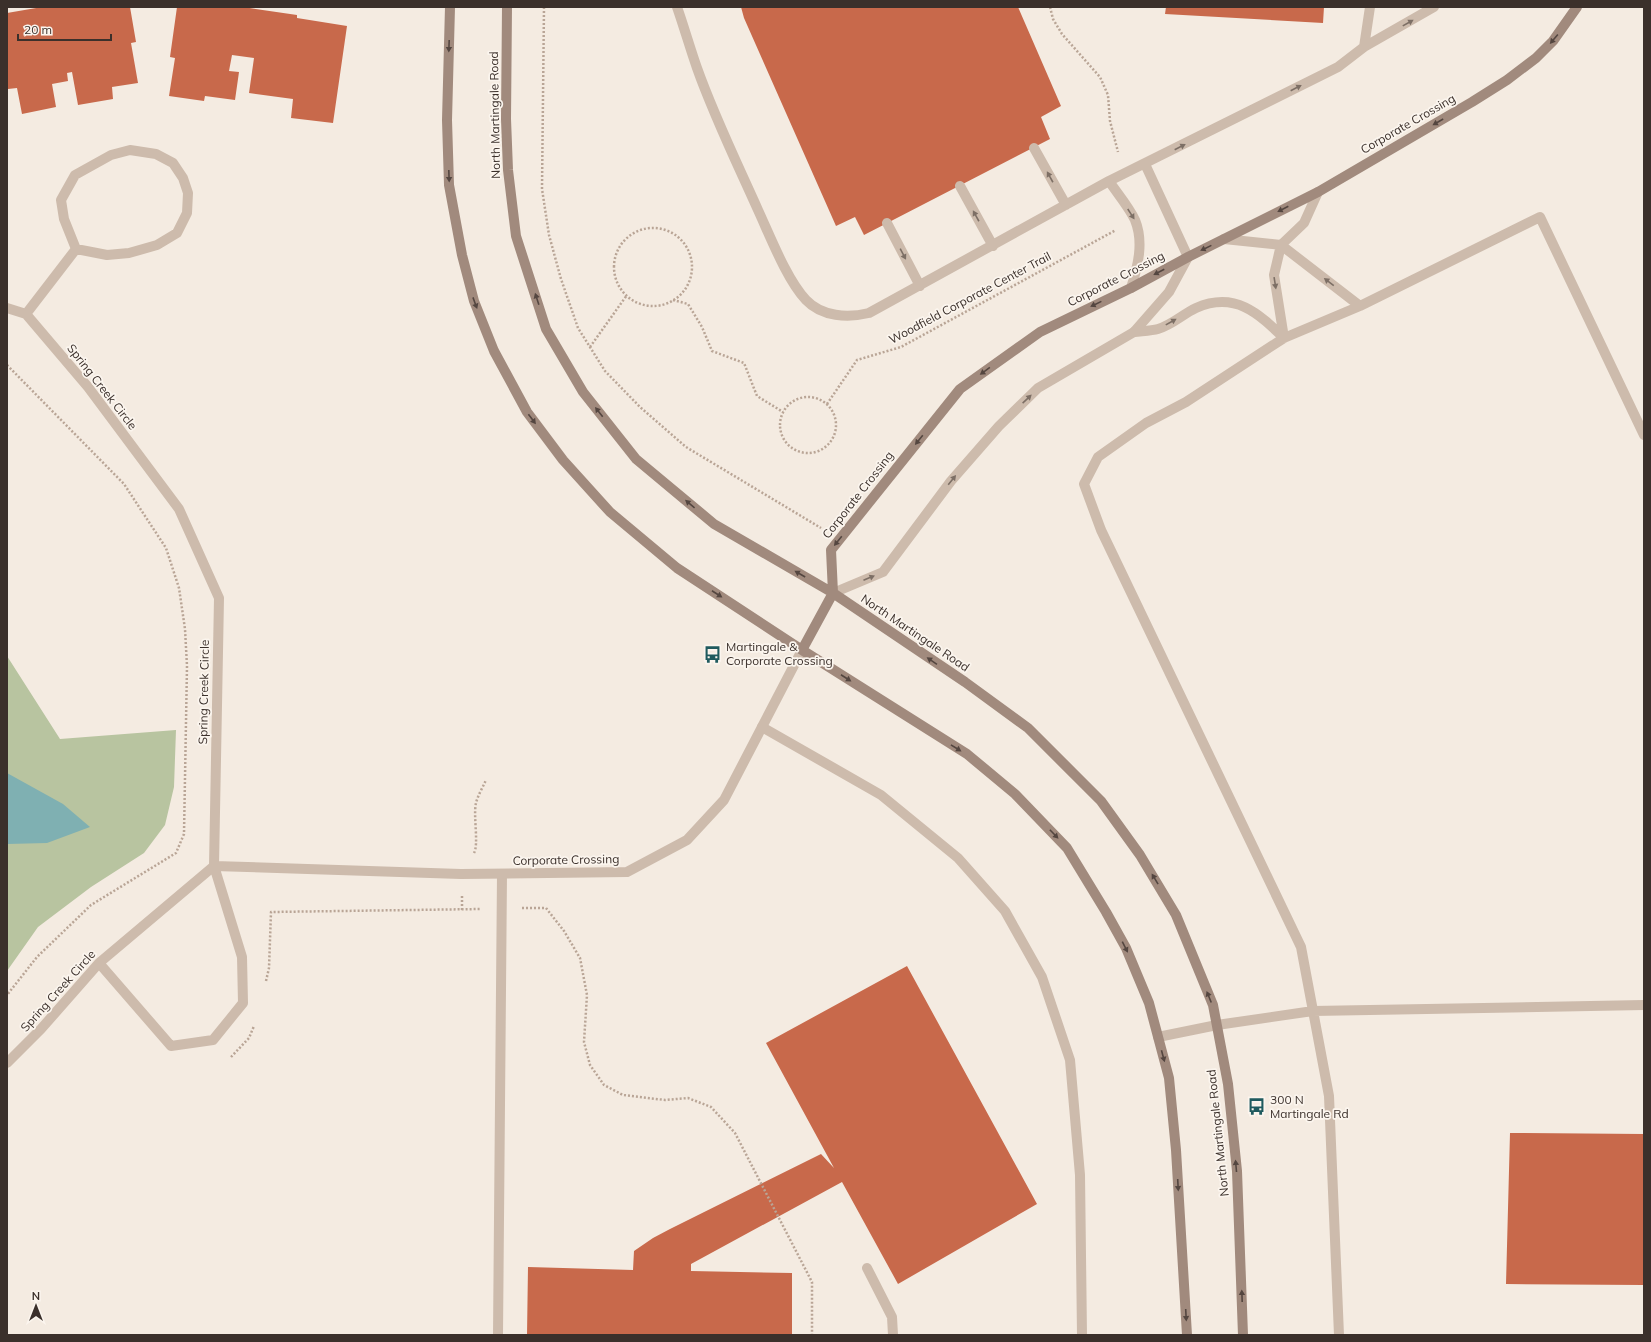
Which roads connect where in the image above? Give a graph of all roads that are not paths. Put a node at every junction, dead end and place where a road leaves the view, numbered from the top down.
1 (450, 7) edge
2 (508, 7) edge
3 (678, 7) edge
4 (1370, 7) edge
5 (1434, 7) edge
6 (1577, 7) edge
7 (1364, 47) junction
8 (1034, 148) dead end
9 (1145, 164) junction
10 (1109, 181) junction
11 (960, 186) dead end
12 (1318, 192) junction
13 (1066, 205) junction
14 (887, 223) dead end
15 (1224, 239) junction
16 (1281, 245) junction
17 (993, 246) junction
18 (76, 249) junction
19 (1188, 257) junction
20 (920, 286) junction
21 (1131, 288) junction
22 (1360, 306) junction
23 (7, 308) edge
24 (26, 314) junction
25 (1134, 332) junction
26 (1284, 338) junction
27 (1644, 435) edge
28 (833, 593) junction
29 (802, 650) junction
30 (762, 727) junction
31 (214, 866) junction
32 (502, 874) junction
33 (99, 963) junction
34 (1644, 1005) edge
35 (1313, 1011) junction
36 (1217, 1024) junction
37 (1158, 1037) junction
38 (7, 1063) edge
39 (867, 1268) dead end
40 (498, 1335) edge
41 (893, 1335) edge
42 (1082, 1335) edge
43 (1187, 1335) edge
44 (1243, 1335) edge
45 (1339, 1335) edge

1 -> 29 street
28 -> 2 street, North Martingale Road
3 - 20 street
4 - 7 street
7 -> 5 street
6 -> 12 street, Corporate Crossing
9 -> 7 street
13 -> 8 street
9 - 10 street
9 - 19 street
10 - 13 street
10 -> 21 street
17 -> 11 street
12 -> 15 street, Corporate Crossing
12 - 16 street
13 - 17 street
14 -> 20 street
15 - 16 street
15 -> 19 street, Corporate Crossing
22 -> 16 street
16 -> 26 street
17 - 20 street
18 - 18 street
18 - 24 street
19 -> 21 street, Corporate Crossing
19 - 25 street, Corporate Crossing
21 -> 28 street, Corporate Crossing
22 - 26 street
22 - 27 street
23 - 24 street
24 - 31 street, Spring Creek Circle
25 -> 26 street
28 -> 25 street, Corporate Crossing
26 - 35 street
28 - 29 street
36 -> 28 street, North Martingale Road
29 - 30 street, Corporate Crossing
29 -> 37 street
30 - 32 street, Corporate Crossing
30 - 42 street
31 - 32 street, Corporate Crossing
31 - 33 street, Spring Creek Circle
31 - 33 street
32 - 40 street
33 - 38 street, Spring Creek Circle
34 - 35 street
35 - 36 street
35 - 45 street
36 - 37 street
44 -> 36 street, North Martingale Road
37 -> 43 street
39 - 41 street

